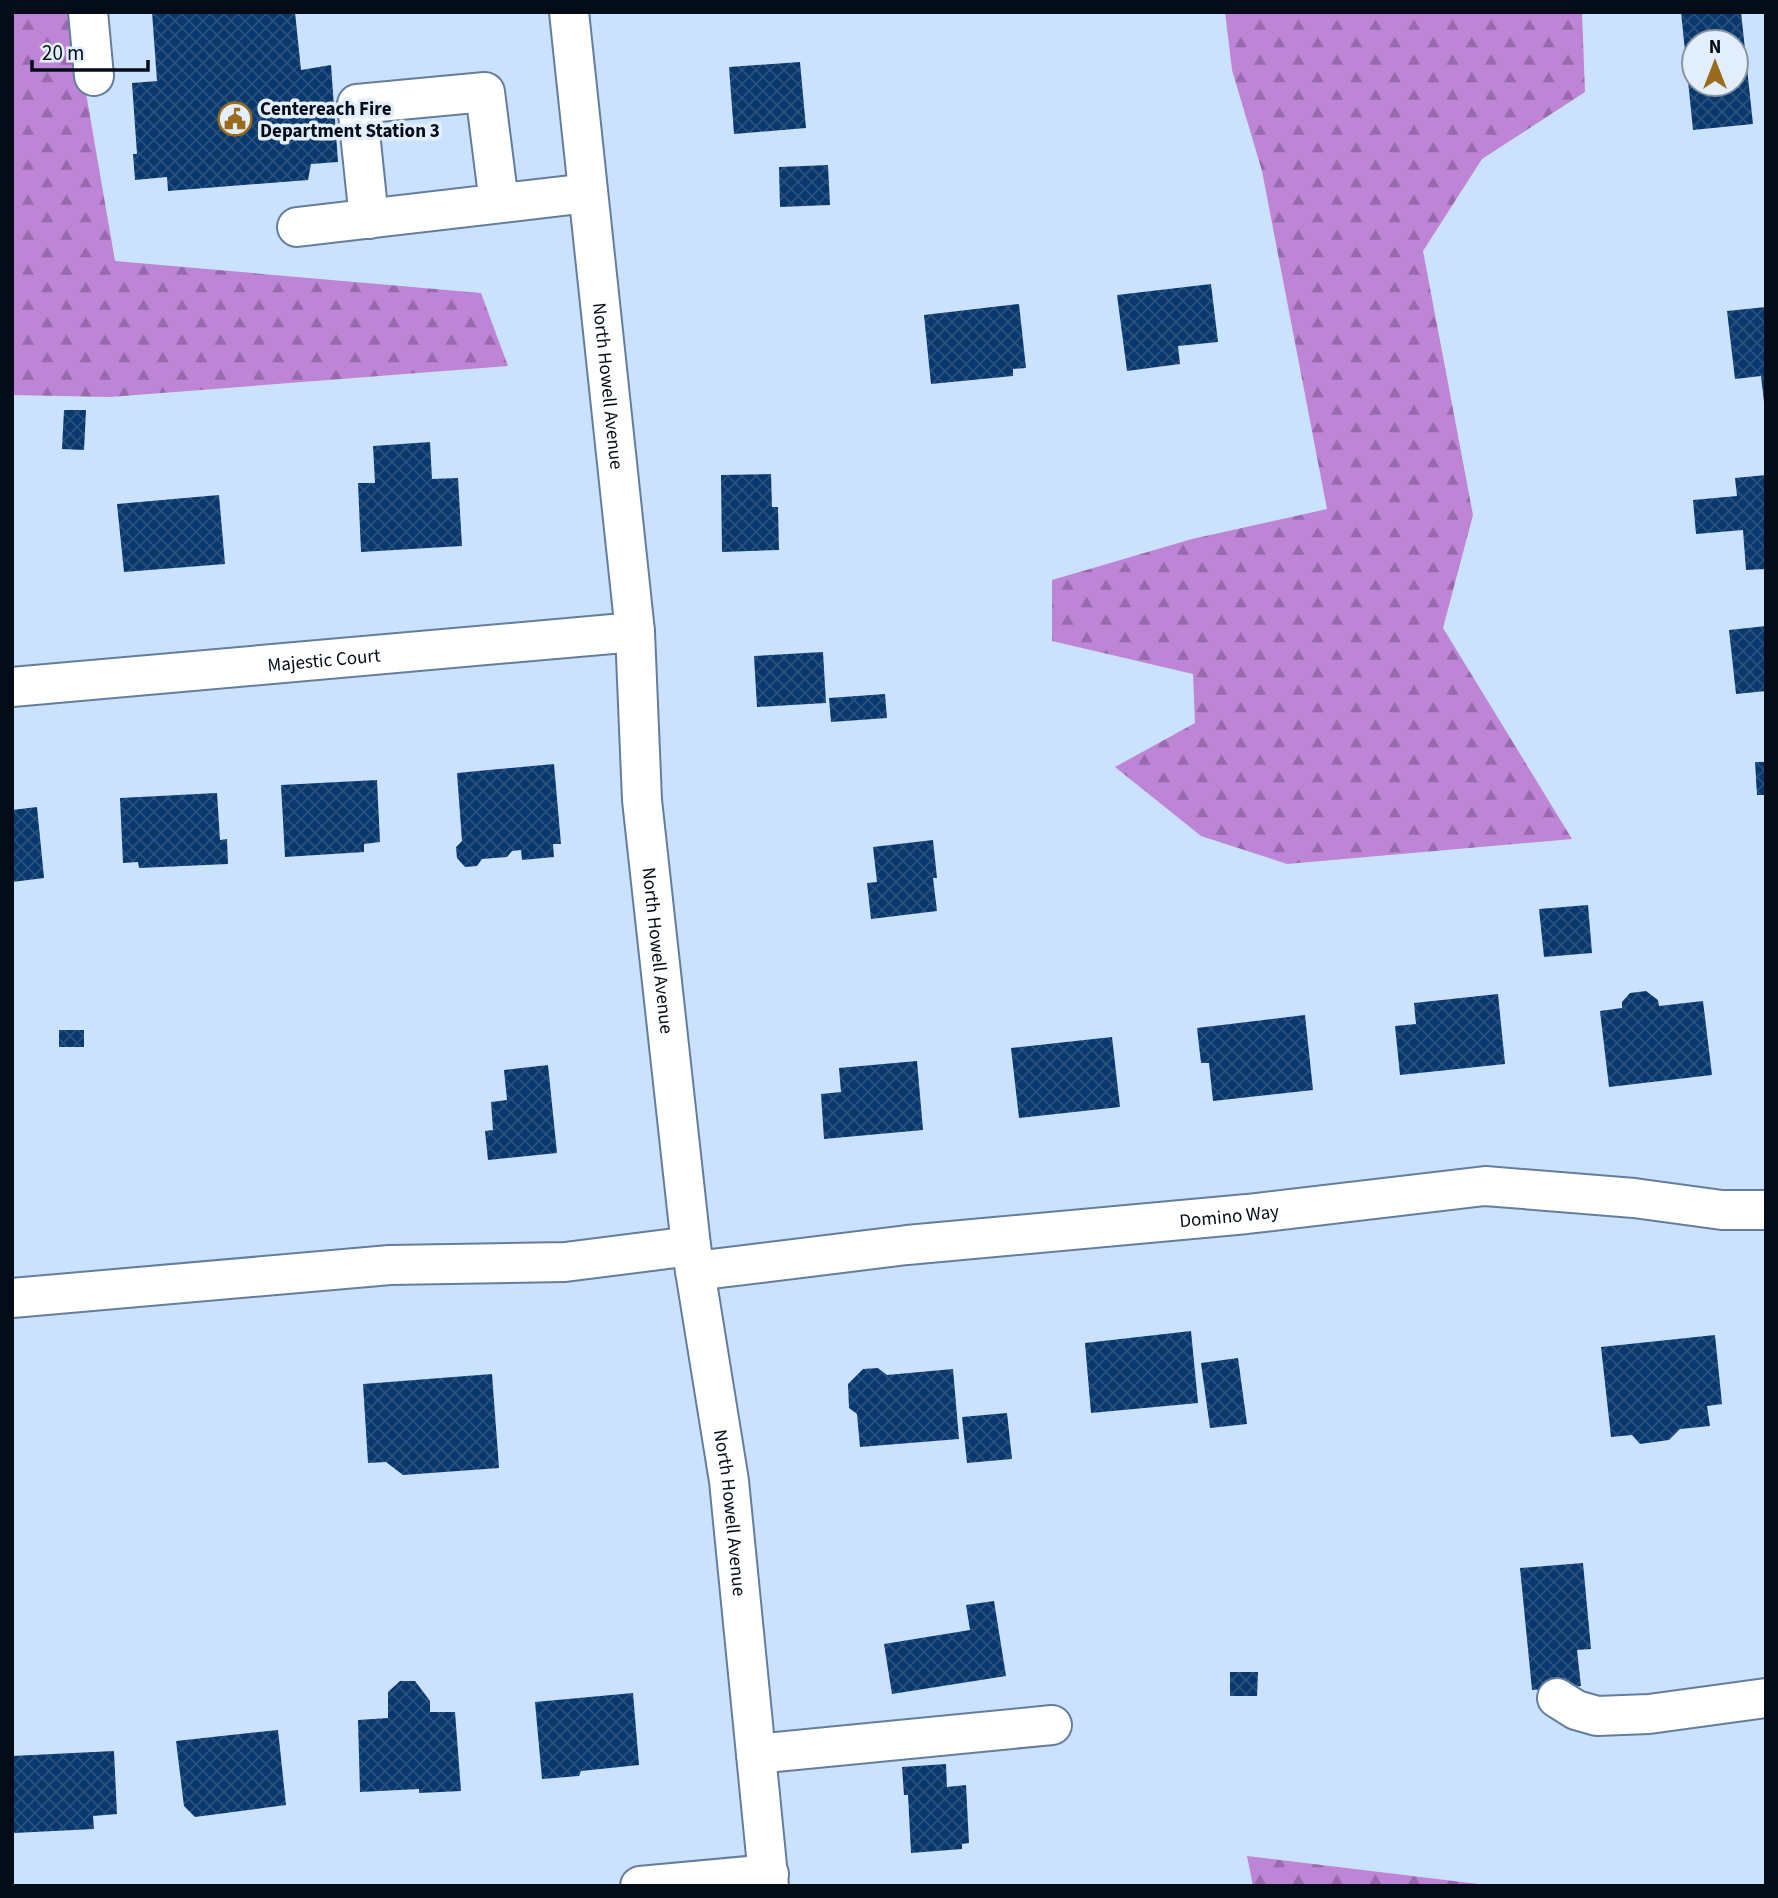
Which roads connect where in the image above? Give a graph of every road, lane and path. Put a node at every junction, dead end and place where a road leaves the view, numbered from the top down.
1 (88, 12) edge
2 (569, 12) edge
3 (94, 76) dead end
4 (588, 193) junction
5 (499, 204) junction
6 (369, 219) junction
7 (297, 227) dead end
8 (635, 632) junction
9 (12, 687) edge
10 (1766, 1210) edge
11 (693, 1259) junction
12 (12, 1298) edge
13 (1557, 1698) dead end
14 (1766, 1699) edge
15 (1052, 1725) dead end
16 (756, 1754) junction
17 (769, 1880) edge
18 (639, 1886) edge

1 - 3 street
2 - 4 street, North Howell Avenue
4 - 5 street
4 - 8 street, North Howell Avenue
5 - 6 street
5 - 6 street
6 - 7 street
8 - 9 street, Majestic Court
8 - 11 street, North Howell Avenue
10 - 11 street, Domino Way
11 - 12 street, Domino Way
11 - 16 street, North Howell Avenue
13 - 14 street
15 - 16 street
16 - 17 street, North Howell Avenue
17 - 18 street

